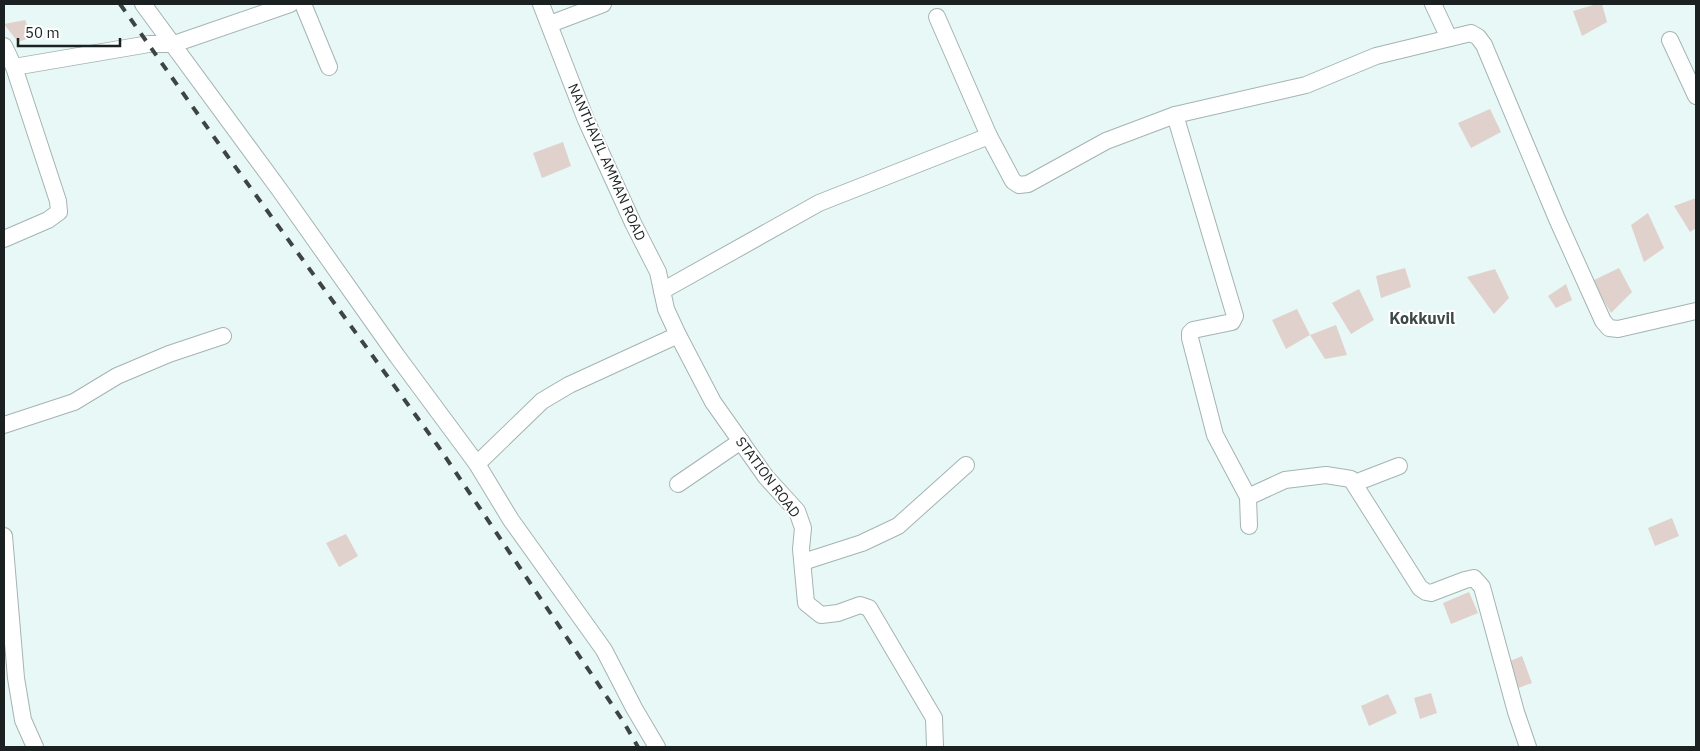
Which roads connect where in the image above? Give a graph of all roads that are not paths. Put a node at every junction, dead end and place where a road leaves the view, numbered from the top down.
1 (143, 4) edge
2 (290, 4) edge
3 (303, 4) edge
4 (541, 4) edge
5 (603, 4) edge
6 (1433, 4) edge
7 (936, 17) dead end
8 (550, 24) junction
9 (1449, 38) junction
10 (1670, 40) dead end
11 (174, 44) junction
12 (4, 46) edge
13 (14, 67) junction
14 (329, 67) dead end
15 (1696, 96) edge
16 (1175, 114) junction
17 (989, 136) junction
18 (4, 239) edge
19 (662, 291) junction
20 (1696, 310) edge
21 (678, 335) junction
22 (223, 336) dead end
23 (4, 425) edge
24 (740, 441) junction
25 (477, 464) junction
26 (966, 465) dead end
27 (1399, 466) dead end
28 (678, 484) dead end
29 (1355, 484) junction
30 (1248, 497) junction
31 (1248, 526) dead end
32 (4, 536) edge
33 (803, 562) junction
34 (10, 678) edge
35 (34, 747) edge
36 (657, 747) edge
37 (935, 747) edge
38 (1528, 747) edge

1 - 11 street
2 - 11 street
3 - 14 street
4 - 8 street, NANTHAVIL AMMAN ROAD
5 - 8 street
6 - 9 street
7 - 17 street
8 - 19 street, NANTHAVIL AMMAN ROAD
9 - 16 street
9 - 20 street
10 - 15 street
11 - 13 street
11 - 25 street
12 - 13 street
13 - 18 street
16 - 17 street
16 - 30 street
17 - 19 street
19 - 21 street, STATION ROAD
21 - 24 street, STATION ROAD
21 - 25 street
22 - 23 street
24 - 28 street
24 - 33 street, STATION ROAD
25 - 36 street
26 - 33 street
27 - 29 street
29 - 30 street
29 - 38 street
30 - 31 street
32 - 34 street
33 - 37 street, STATION ROAD
34 - 35 street

